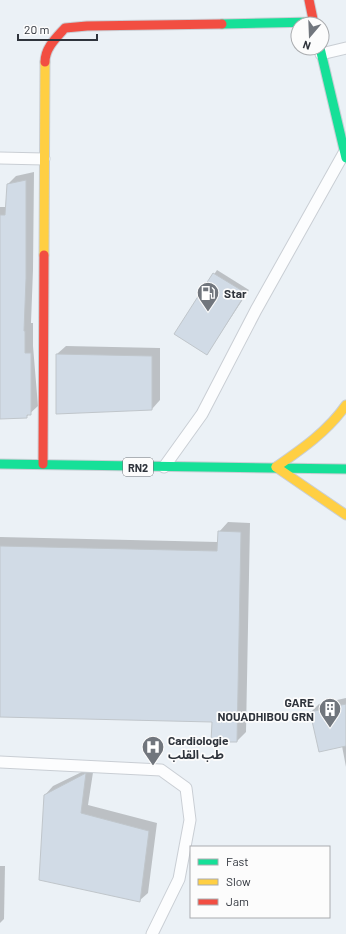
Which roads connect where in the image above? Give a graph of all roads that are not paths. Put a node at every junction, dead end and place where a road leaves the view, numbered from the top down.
1 (309, 0) edge
2 (312, 16) edge
3 (290, 23) edge
4 (346, 48) edge
5 (330, 50) edge
6 (322, 56) edge
7 (345, 155) edge
8 (0, 158) edge
9 (44, 159) junction
10 (346, 405) edge
11 (0, 464) edge
12 (43, 464) junction
13 (164, 467) junction
14 (276, 467) junction
15 (346, 469) edge
16 (346, 515) edge
17 (0, 762) edge
18 (152, 934) edge

1 - 2 main road
3 - 9 main road
4 - 5 lane
6 - 7 main road
7 - 13 lane
8 - 9 lane
9 - 12 main road
10 - 14 main road
11 - 12 main road, RN2
12 - 13 main road, RN2
13 - 14 main road, RN2
14 - 15 main road, RN2
14 - 16 main road
17 - 18 lane

